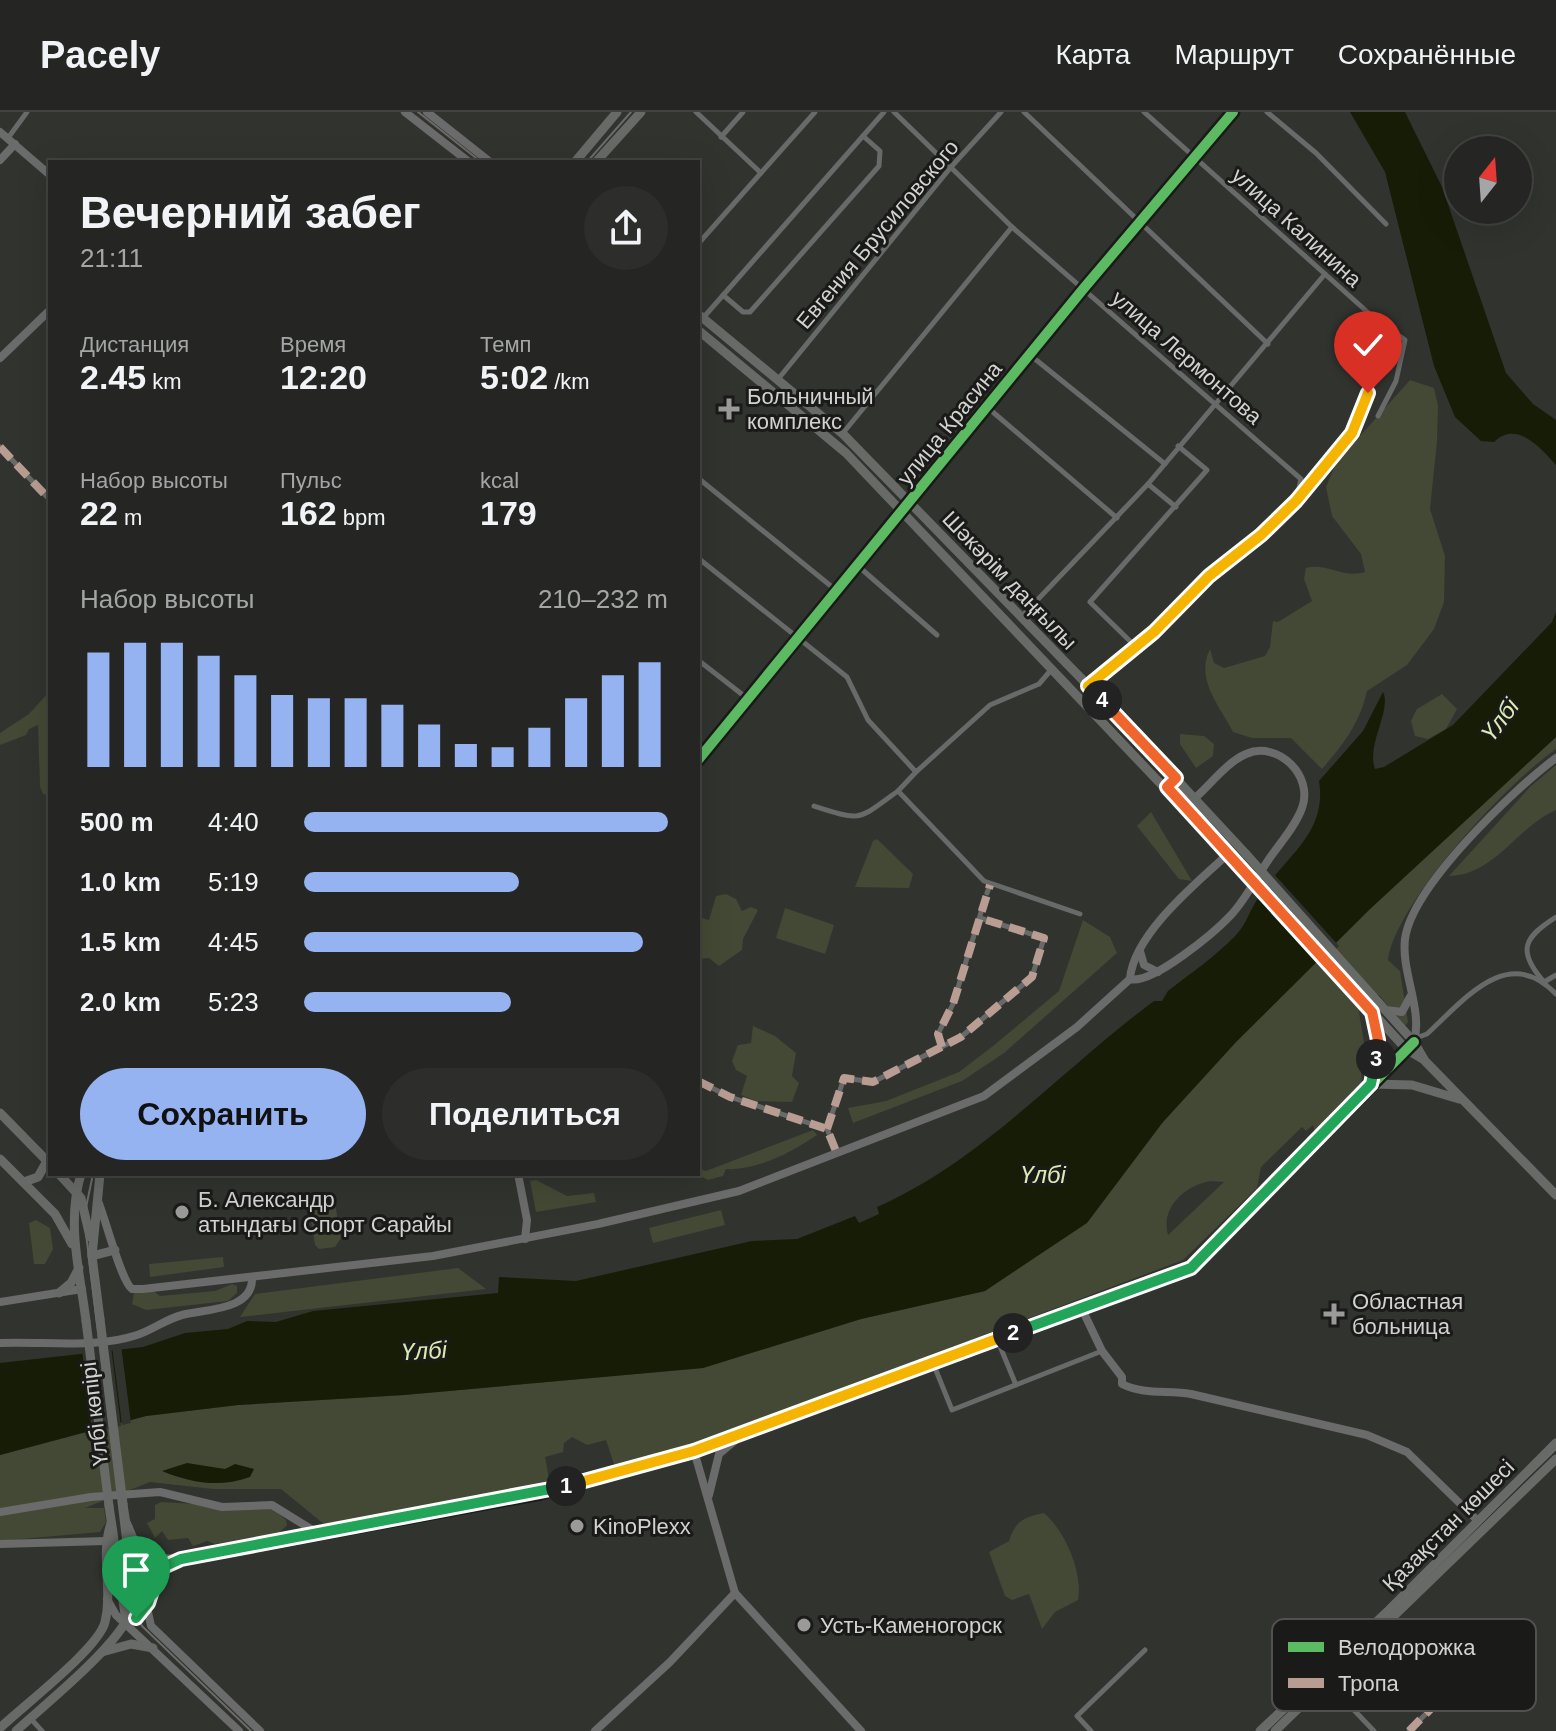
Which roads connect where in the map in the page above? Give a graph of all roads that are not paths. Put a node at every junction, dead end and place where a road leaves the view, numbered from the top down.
1 (27, 112) edge
2 (405, 112) edge
3 (427, 112) edge
4 (641, 112) edge
5 (696, 112) edge
6 (743, 112) edge
7 (815, 112) edge
8 (884, 112) edge
9 (894, 112) edge
10 (1001, 112) edge
11 (1024, 112) edge
12 (1144, 112) edge
13 (1233, 112) edge
14 (1267, 112) edge
15 (611, 114) edge
16 (863, 136) junction
17 (721, 137) junction
18 (7, 138) edge
19 (1196, 158) junction
20 (0, 160) edge
21 (466, 160) edge
22 (487, 160) edge
23 (576, 160) edge
24 (598, 160) edge
25 (951, 167) junction
26 (48, 173) edge
27 (761, 173) junction
28 (1139, 224) junction
29 (1386, 224) dead end
30 (1012, 227) junction
31 (700, 242) edge
32 (1325, 274) junction
33 (1084, 288) junction
34 (723, 295) junction
35 (48, 312) edge
36 (701, 316) edge
37 (1385, 327) junction
38 (700, 332) edge
39 (1268, 344) junction
40 (1030, 355) junction
41 (0, 358) edge
42 (779, 378) junction
43 (769, 387) junction
44 (1214, 404) junction
45 (987, 407) junction
46 (1378, 416) dead end
47 (843, 434) junction
48 (1178, 446) junction
49 (0, 447) edge
50 (1165, 464) junction
51 (700, 480) edge
52 (1148, 484) junction
53 (48, 498) edge
54 (1296, 501) junction
55 (910, 504) junction
56 (1176, 507) junction
57 (903, 512) junction
58 (1117, 518) junction
59 (700, 560) edge
60 (858, 566) junction
61 (837, 591) junction
62 (1022, 616) junction
63 (799, 635) junction
64 (937, 635) dead end
65 (1043, 639) junction
66 (1135, 646) junction
67 (1032, 649) junction
68 (700, 662) edge
69 (1051, 670) junction
70 (1088, 686) junction
71 (750, 700) junction
72 (1104, 701) junction
73 (1094, 711) junction
74 (700, 756) edge
75 (1556, 758) edge
76 (916, 772) junction
77 (1176, 778) junction
78 (1167, 787) junction
79 (898, 791) junction
80 (1195, 798) junction
81 (814, 806) dead end
82 (1228, 854) junction
83 (990, 885) junction
84 (987, 893) tunnel mouth
85 (982, 909) tunnel mouth
86 (1080, 914) dead end
87 (1556, 917) edge
88 (980, 918) junction
89 (1140, 949) junction
90 (1158, 972) junction
91 (1556, 975) edge
92 (1130, 979) junction
93 (1544, 982) junction
94 (1556, 994) edge
95 (1410, 996) junction
96 (1382, 1005) junction
97 (1371, 1011) junction
98 (1412, 1043) junction
99 (942, 1047) junction
100 (700, 1082) edge
101 (1371, 1084) junction
102 (1464, 1100) junction
103 (0, 1113) edge
104 (827, 1129) junction
105 (838, 1156) junction
106 (0, 1159) edge
107 (48, 1161) edge
108 (48, 1163) edge
109 (61, 1176) edge
110 (80, 1176) edge
111 (100, 1176) edge
112 (518, 1176) edge
113 (24, 1182) junction
114 (76, 1192) junction
115 (1556, 1195) edge
116 (97, 1199) junction
117 (525, 1239) junction
118 (115, 1250) junction
119 (76, 1252) junction
120 (92, 1256) junction
121 (79, 1268) junction
122 (252, 1277) junction
123 (82, 1289) junction
124 (59, 1293) junction
125 (0, 1302) edge
126 (1081, 1307) junction
127 (997, 1339) junction
128 (0, 1343) edge
129 (1102, 1351) junction
130 (932, 1362) junction
131 (1016, 1385) junction
132 (748, 1431) junction
133 (1556, 1443) edge
134 (694, 1451) junction
135 (1556, 1459) edge
136 (708, 1500) junction
137 (0, 1512) edge
138 (124, 1517) junction
139 (1477, 1520) junction
140 (111, 1523) junction
141 (1486, 1527) junction
142 (320, 1535) junction
143 (106, 1541) junction
144 (0, 1544) edge
145 (140, 1548) junction
146 (181, 1559) junction
147 (735, 1593) junction
148 (106, 1596) junction
149 (133, 1602) junction
150 (148, 1603) junction
151 (138, 1617) junction
152 (1381, 1619) edge
153 (1387, 1619) edge
154 (126, 1623) junction
155 (151, 1626) junction
156 (151, 1646) junction
157 (1145, 1650) dead end
158 (99, 1654) junction
159 (1355, 1711) edge
160 (1429, 1711) edge
161 (30, 1718) junction
162 (1276, 1725) edge
163 (0, 1728) edge
164 (16, 1731) edge
165 (42, 1731) edge
166 (239, 1731) edge
167 (260, 1731) edge
168 (595, 1731) edge
169 (861, 1731) edge
170 (1091, 1731) edge
171 (1260, 1731) edge
172 (1374, 1731) edge
173 (1409, 1731) edge

1 - 18 street
2 - 21 main road
3 - 22 main road
4 - 24 main road
5 - 17 street
6 - 17 street
7 - 27 street
8 - 16 street
9 - 25 street, улица Лермонтова
10 - 25 street, Евгения Брусиловского
11 - 28 street
12 - 19 street, улица Калинина
13 - 19 main road, улица Красина
14 - 29 street
15 - 23 main road
16 - 34 street
16 - 34 street
17 - 27 street
18 - 20 main road
18 - 26 main road
19 - 28 main road, улица Красина
19 - 32 street, улица Калинина
25 - 30 street, улица Лермонтова
25 - 42 street, Евгения Брусиловского
27 - 31 street
28 - 33 main road, улица Красина
28 - 39 street
30 - 33 street, улица Лермонтова
30 - 47 street
32 - 37 street, улица Калинина
32 - 39 street
33 - 40 main road, улица Красина
33 - 44 street, улица Лермонтова
34 - 36 street
35 - 41 main road
36 - 42 main road, Шәкәрім даңғылы
37 - 46 street, улица Калинина
37 - 54 street
38 - 43 main road, Шәкәрім даңғылы
39 - 44 street
40 - 45 main road, улица Красина
40 - 50 street
42 - 43 main road
42 - 47 main road, Шәкәрім даңғылы
43 - 57 main road, Шәкәрім даңғылы
44 - 48 street
44 - 54 street, улица Лермонтова
45 - 55 main road, улица Красина
45 - 58 street
47 - 55 main road, Шәкәрім даңғылы
48 - 50 street
48 - 56 street
49 - 53 street
50 - 52 street
51 - 61 street
52 - 56 street
52 - 58 street
54 - 66 street
55 - 57 main road, улица Красина
55 - 62 main road, Шәкәрім даңғылы
56 - 66 street
57 - 60 main road, улица Красина
57 - 67 main road, Шәкәрім даңғылы
58 - 62 street
59 - 63 street
60 - 61 main road, улица Красина
60 - 64 street
61 - 63 main road, улица Красина
62 - 65 main road, Шәкәрім даңғылы
63 - 71 main road, улица Красина
63 - 76 street
65 - 67 main road
65 - 70 main road, Шәкәрім даңғылы
66 - 70 street
67 - 69 main road, Шәкәрім даңғылы
68 - 71 street
69 - 73 main road, Шәкәрім даңғылы
69 - 76 street
70 - 72 main road, Шәкәрім даңғылы
71 - 74 main road, улица Красина
72 - 73 main road
72 - 77 main road, Шәкәрім даңғылы
73 - 78 main road, Шәкәрім даңғылы
75 - 95 main road
76 - 79 street
77 - 78 main road
77 - 80 main road, Шәкәрім даңғылы
78 - 82 main road, Шәкәрім даңғылы
79 - 81 street
79 - 83 street
80 - 90 main road
80 - 96 main road, Шәкәрім даңғылы, bridge
82 - 89 main road
82 - 97 main road, Шәкәрім даңғылы, bridge
83 - 84 street
83 - 86 street
85 - 88 street
87 - 93 street
88 - 99 street
88 - 99 street
89 - 90 main road
89 - 92 main road
90 - 92 main road
91 - 93 street
92 - 105 main road
93 - 94 street
93 - 98 street
95 - 96 main road
95 - 98 main road
96 - 98 main road, Шәкәрім даңғылы
97 - 98 main road, Шәкәрім даңғылы
97 - 101 main road
98 - 101 main road
98 - 102 main road
99 - 104 street
100 - 104 street
101 - 102 main road
101 - 126 main road
102 - 115 main road
103 - 107 main road
104 - 105 street
105 - 117 main road
106 - 113 main road
108 - 113 main road
109 - 114 main road
110 - 114 main road
111 - 116 main road
112 - 117 main road
113 - 119 main road
114 - 119 main road
114 - 120 main road
116 - 118 main road
116 - 120 main road
117 - 122 main road
118 - 120 main road
118 - 122 main road
119 - 121 main road, Үлбі көпірі
120 - 138 main road, Үлбі көпірі, bridge
121 - 123 main road, Үлбі көпірі
121 - 124 main road
122 - 128 main road
123 - 124 main road
123 - 140 main road, Үлбі көпірі, bridge
124 - 125 main road
126 - 127 main road
126 - 129 main road
127 - 130 main road
127 - 131 street
129 - 131 street
129 - 139 main road
130 - 131 street
130 - 132 main road
132 - 134 main road
132 - 136 main road
133 - 139 main road, Қазақстан көшесі
134 - 136 main road
134 - 142 main road
135 - 141 main road, Қазақстан көшесі
136 - 147 main road
137 - 142 main road
138 - 145 main road
138 - 149 main road, Үлбі көпірі
139 - 141 main road
139 - 152 main road, Қазақстан көшесі
140 - 143 main road
140 - 154 main road, Үлбі көпірі
141 - 153 main road, Қазақстан көшесі
142 - 146 main road
143 - 144 main road
143 - 148 main road
145 - 146 main road
145 - 150 main road
146 - 150 main road
147 - 168 main road
147 - 169 main road
148 - 154 main road
148 - 163 main road
149 - 151 main road
149 - 154 main road
150 - 151 main road
150 - 155 main road
151 - 154 main road
151 - 155 main road
154 - 156 main road
154 - 158 main road
155 - 167 main road
156 - 158 main road
156 - 166 main road
157 - 170 street
158 - 161 main road
159 - 172 street
160 - 173 street
161 - 164 main road
161 - 165 street
162 - 171 main road, Қазақстан көшесі

